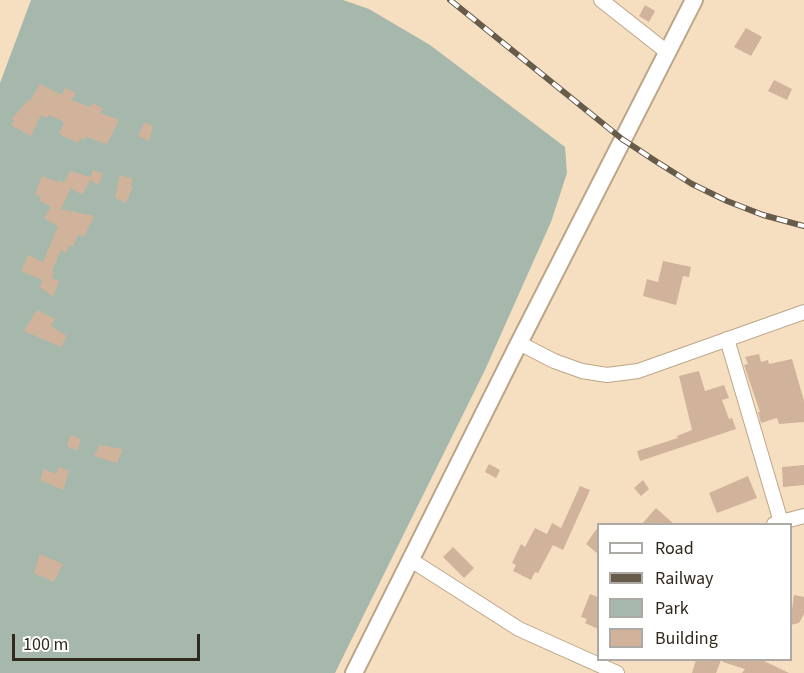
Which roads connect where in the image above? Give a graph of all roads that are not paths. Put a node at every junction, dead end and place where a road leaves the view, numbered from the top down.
1 (601, 0) edge
2 (694, 0) edge
3 (667, 52) junction
4 (804, 312) edge
5 (727, 339) junction
6 (519, 343) junction
7 (804, 516) edge
8 (777, 523) edge
9 (411, 560) junction
10 (597, 661) edge
11 (598, 661) edge
12 (615, 668) edge
13 (354, 673) edge

1 - 3 street
2 - 3 street
3 - 6 street
4 - 5 street
5 - 6 street
5 - 8 street
6 - 9 street
7 - 8 street
9 - 10 street
9 - 13 street
11 - 12 street

